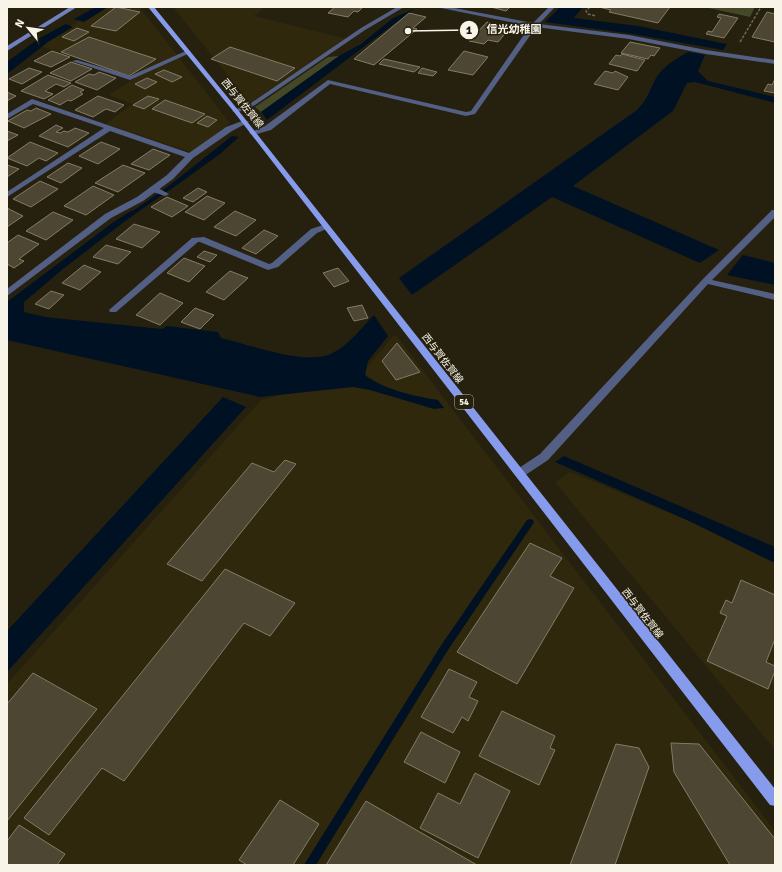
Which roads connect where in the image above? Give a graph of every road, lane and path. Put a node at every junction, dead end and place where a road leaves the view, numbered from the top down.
1 (74, 7) edge
2 (151, 7) edge
3 (401, 7) edge
4 (439, 7) edge
5 (552, 7) edge
6 (761, 7) edge
7 (534, 25) junction
8 (7, 49) edge
9 (188, 52) junction
10 (736, 55) junction
11 (75, 61) dead end
12 (775, 62) edge
13 (236, 111) junction
14 (7, 116) edge
15 (245, 122) junction
16 (109, 128) junction
17 (253, 133) junction
18 (190, 156) junction
19 (153, 189) junction
20 (165, 194) dead end
21 (7, 195) edge
22 (775, 212) edge
23 (326, 226) junction
24 (706, 281) junction
25 (7, 293) edge
26 (775, 297) edge
27 (113, 310) dead end
28 (520, 473) junction
29 (775, 800) edge

1 - 8 street
2 - 9 main road, 西与賀佐賀線 / 54
3 - 13 street
4 - 7 street
5 - 7 street
6 - 10 path
7 - 10 street
7 - 17 street
9 - 11 street
9 - 13 main road, 西与賀佐賀線 / 54
10 - 12 street
13 - 15 main road, 西与賀佐賀線 / 54
14 - 16 street
15 - 17 main road, 西与賀佐賀線 / 54
15 - 18 street
16 - 18 street
16 - 21 street
17 - 23 main road, 西与賀佐賀線 / 54
18 - 19 street
19 - 20 street
19 - 25 street
22 - 24 street
23 - 27 street
23 - 28 main road, 西与賀佐賀線 / 54
24 - 26 street
24 - 28 street
28 - 29 main road, 西与賀佐賀線 / 54

